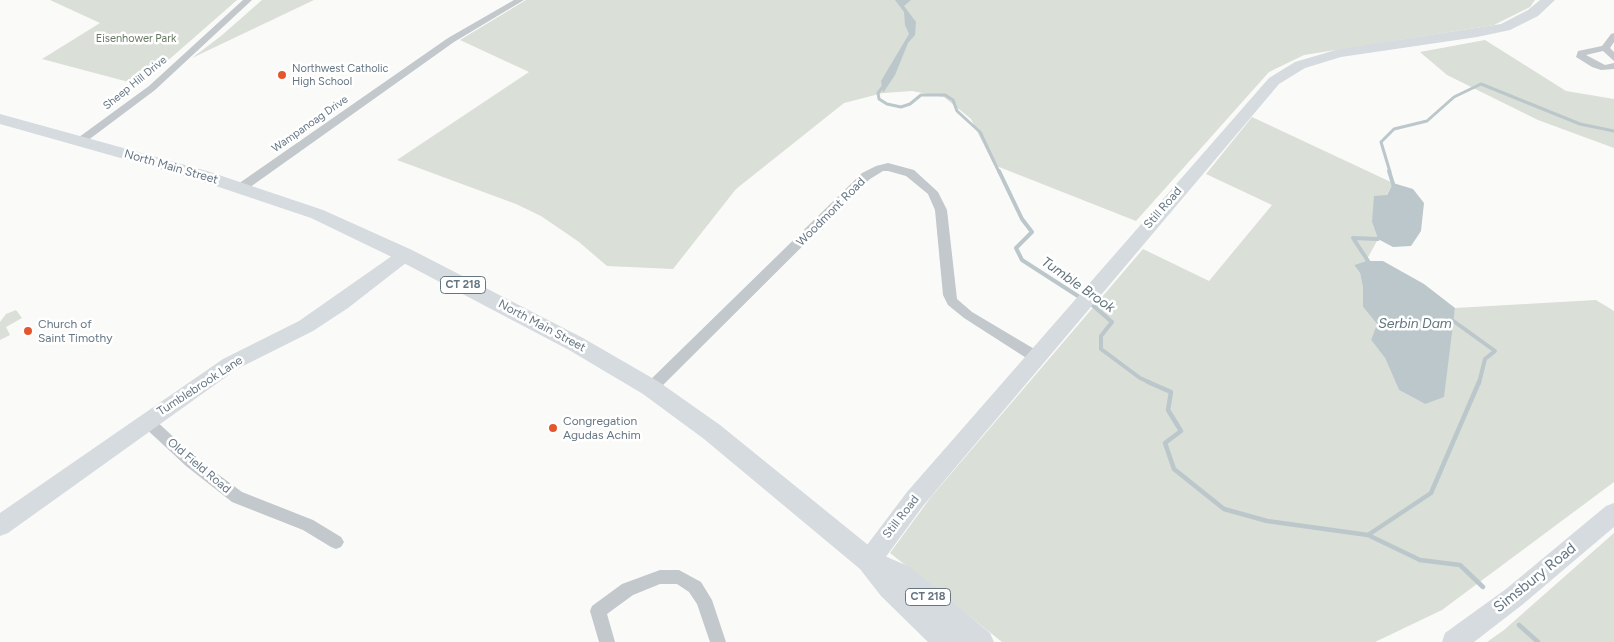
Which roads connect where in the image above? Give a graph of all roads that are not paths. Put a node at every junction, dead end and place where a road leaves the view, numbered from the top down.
1 (248, 0) edge
2 (520, 0) edge
3 (1548, 0) edge
4 (1614, 36) edge
5 (1605, 48) junction
6 (1614, 58) edge
7 (1614, 66) edge
8 (0, 119) edge
9 (79, 142) junction
10 (242, 187) junction
11 (405, 255) junction
12 (1085, 299) joint
13 (1036, 357) junction
14 (651, 388) junction
15 (147, 421) junction
16 (1614, 513) edge
17 (0, 526) edge
18 (336, 542) dead end
19 (869, 561) junction
20 (607, 642) edge
21 (718, 642) edge
22 (947, 642) edge
23 (981, 642) edge
24 (1454, 642) edge

1 - 9 street, Sheep Hill Drive
2 - 10 street, Wampanoag Drive
3 - 12 street, Still Road
4 - 5 street
5 - 6 street
5 - 7 street
8 - 9 main road, North Main Street / CT 218
9 - 10 main road, North Main Street / CT 218
10 - 11 main road, North Main Street / CT 218
11 - 14 main road, North Main Street / CT 218
11 - 15 street, Tumblebrook Lane
12 - 13 street, Still Road
13 - 14 street, Woodmont Road
13 - 19 street, Still Road
14 - 19 main road, North Main Street / CT 218
15 - 17 street, Tumblebrook Lane
15 - 18 street, Old Field Road
16 - 24 street, Simsbury Road
19 - 22 main road, North Main Street / CT 218
19 - 23 main road, North Main Street / CT 218
20 - 21 street

